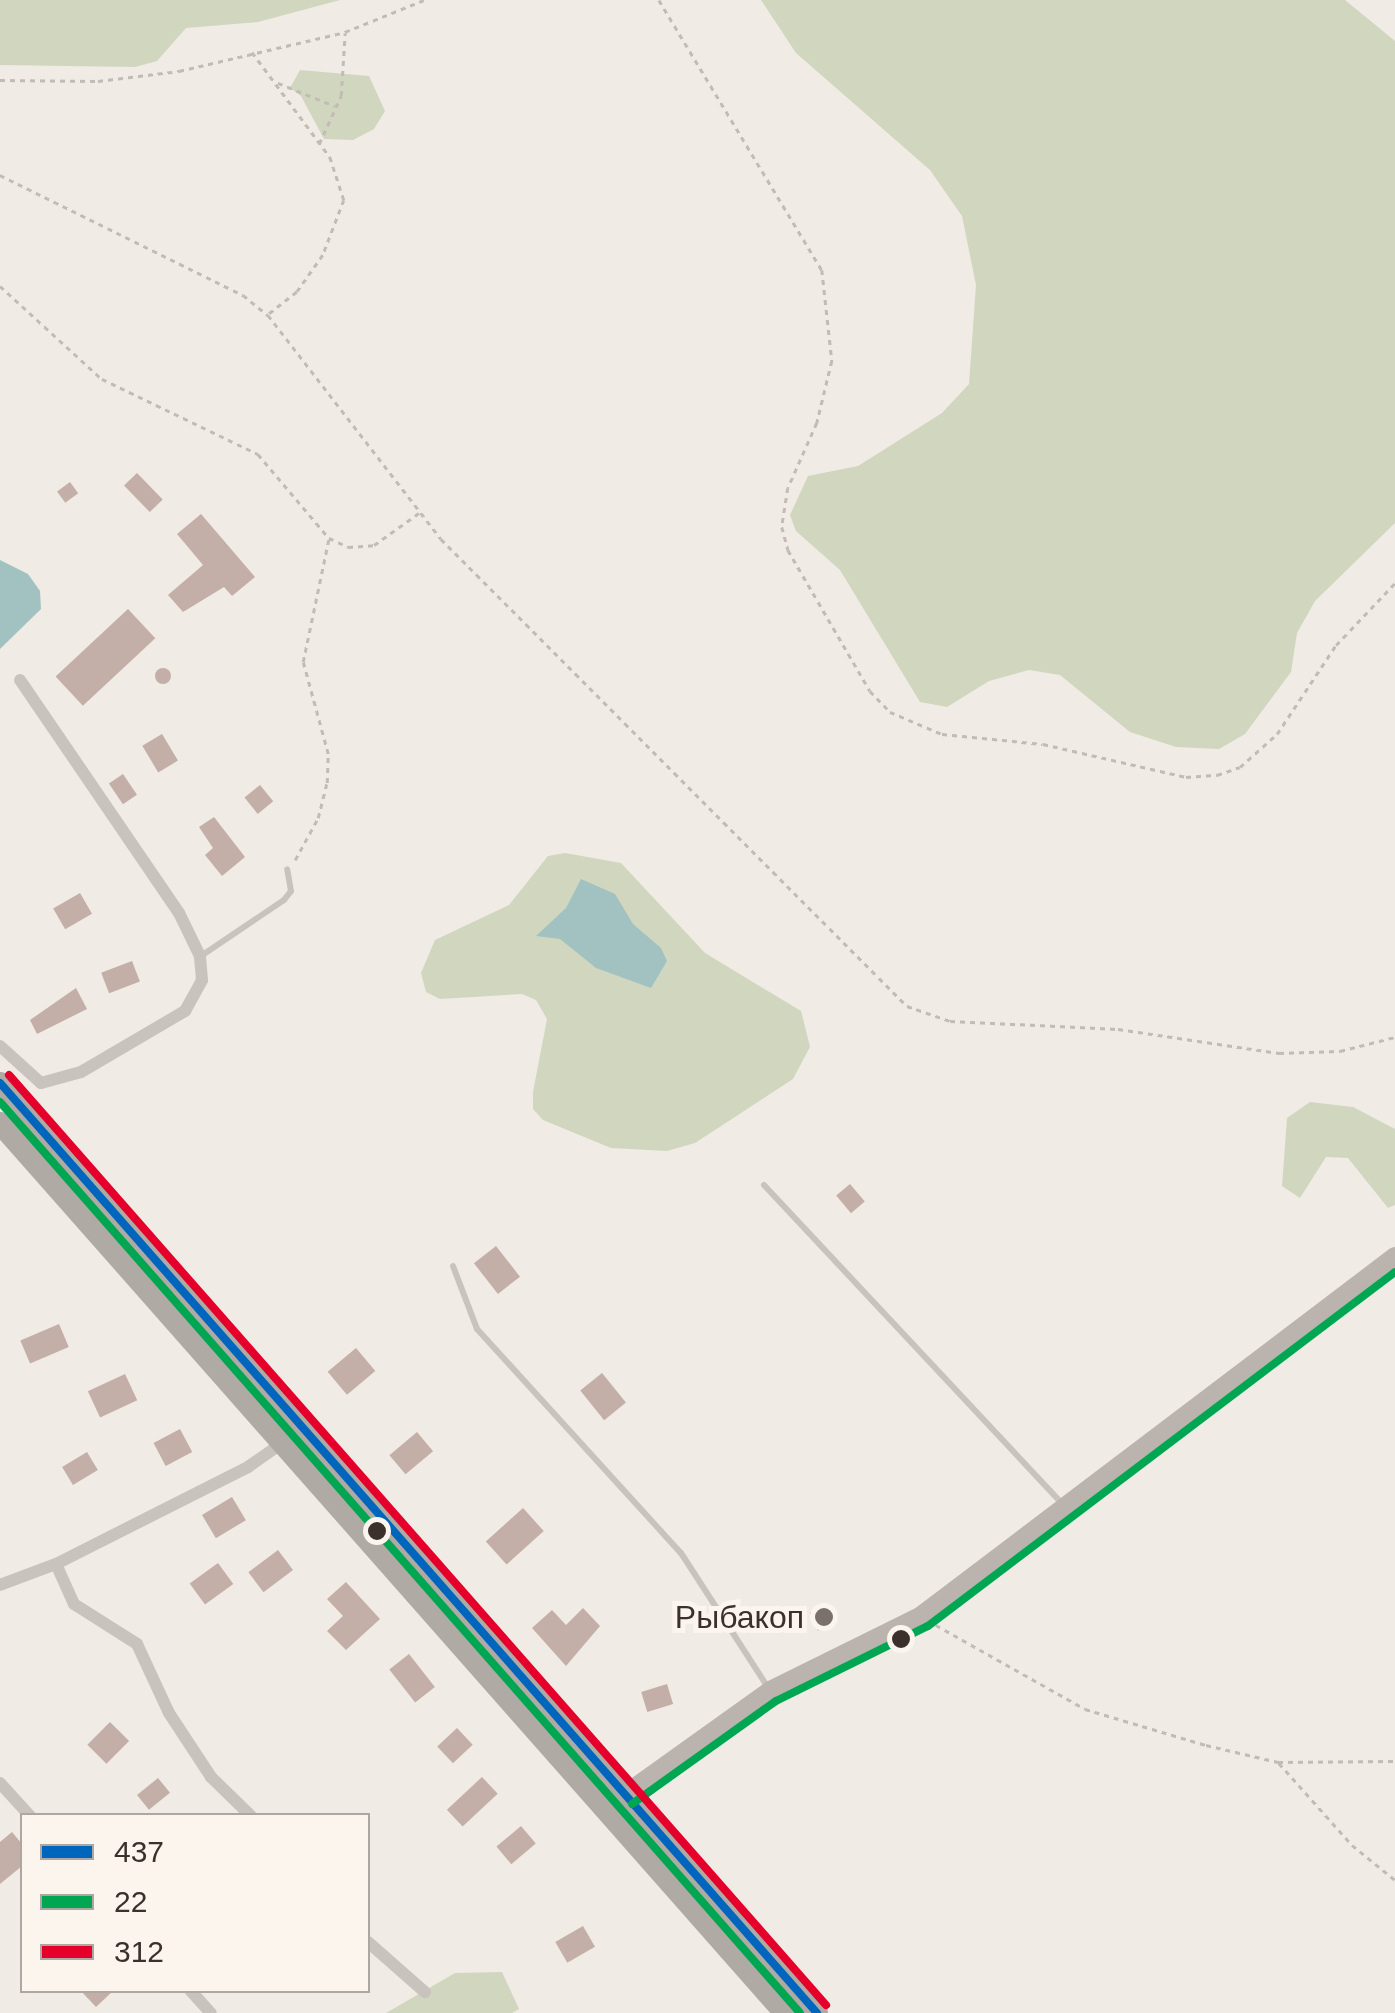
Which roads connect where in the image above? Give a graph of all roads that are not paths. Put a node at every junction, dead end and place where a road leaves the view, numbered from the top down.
1 (20, 680) dead end
2 (287, 868) road end
3 (200, 956) junction
4 (0, 1046) edge
5 (0, 1083) edge
6 (0, 1123) edge
7 (764, 1185) dead end
8 (1395, 1256) edge
9 (453, 1266) dead end
10 (282, 1443) junction
11 (1063, 1504) junction
12 (56, 1564) junction
13 (0, 1585) edge
14 (770, 1690) junction
15 (0, 1783) edge
16 (625, 1794) junction
17 (27, 1813) edge
18 (248, 1813) edge
19 (370, 1944) edge
20 (424, 1992) dead end
21 (193, 1993) edge
22 (211, 2013) edge
23 (785, 2013) edge
24 (816, 2013) edge

1 - 3 street
2 - 3 lane
3 - 4 street
5 - 16 highway
6 - 10 highway
7 - 11 lane
8 - 11 street
9 - 14 lane
10 - 12 street
10 - 23 highway
11 - 14 street
12 - 13 street
12 - 18 street
14 - 16 street
15 - 17 street
16 - 24 highway
19 - 20 street
21 - 22 street

